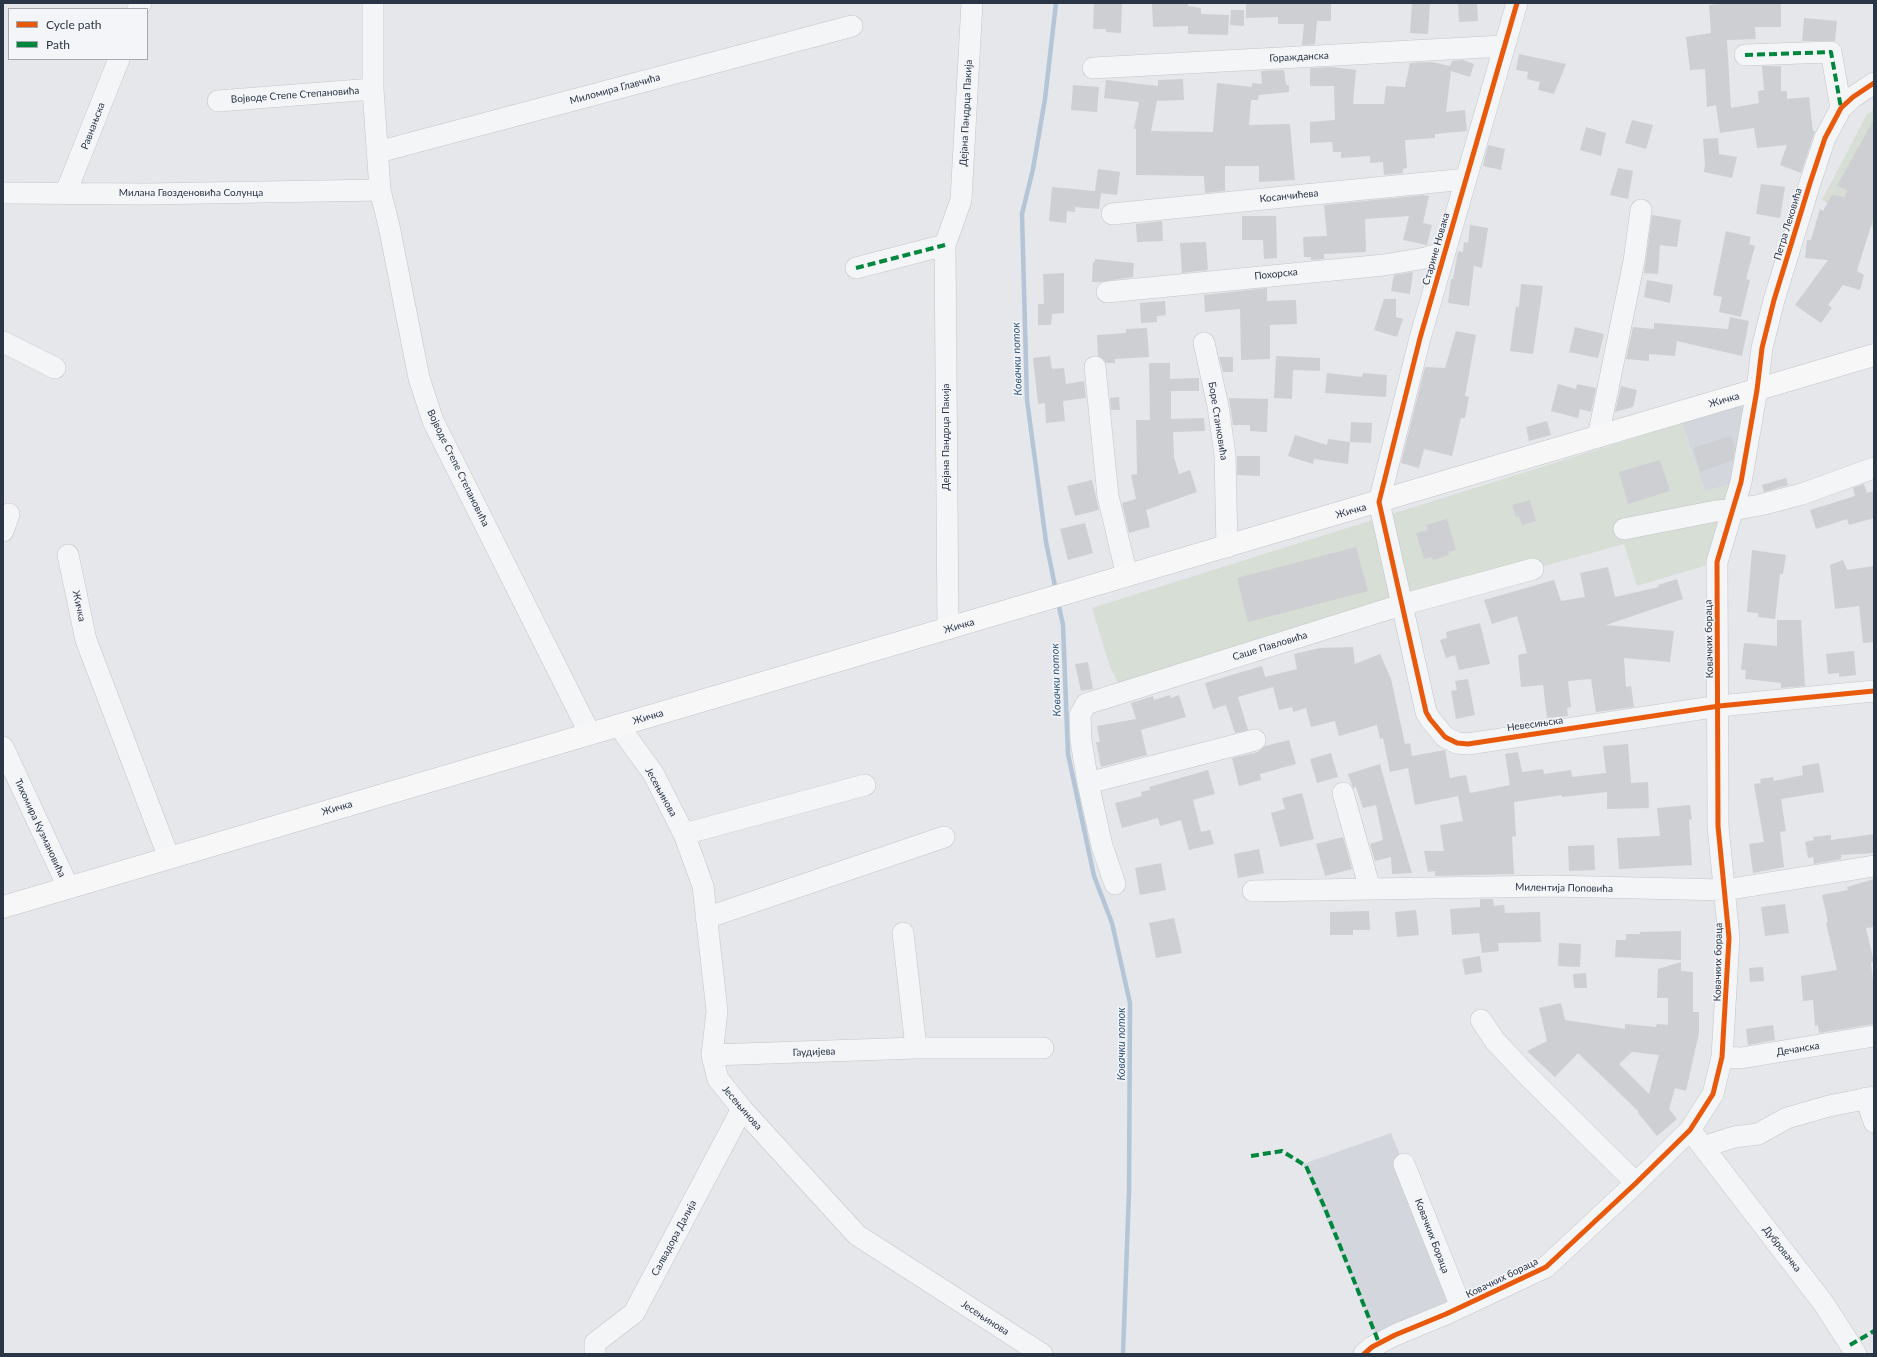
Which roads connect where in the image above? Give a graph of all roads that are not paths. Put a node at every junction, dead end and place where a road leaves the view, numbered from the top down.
1 (373, 3) edge
2 (972, 3) edge
3 (1517, 3) edge
4 (852, 26) dead end
5 (1504, 46) junction
6 (1745, 55) dead end
7 (119, 60) edge
8 (1093, 68) dead end
9 (1874, 84) edge
10 (373, 89) junction
11 (218, 101) dead end
12 (1841, 108) junction
13 (378, 152) junction
14 (1466, 179) junction
15 (380, 190) junction
16 (66, 192) junction
17 (3, 193) edge
18 (1641, 210) dead end
19 (1112, 214) dead end
20 (945, 245) junction
21 (1445, 252) junction
22 (856, 268) dead end
23 (1107, 292) dead end
24 (3, 342) edge
25 (1204, 343) dead end
26 (1874, 355) edge
27 (1095, 367) dead end
28 (55, 368) dead end
29 (1757, 390) junction
30 (1598, 437) junction
31 (1874, 468) edge
32 (1379, 502) junction
33 (1732, 510) junction
34 (1624, 529) dead end
35 (1227, 547) junction
36 (68, 555) dead end
37 (1533, 570) dead end
38 (1127, 576) junction
39 (1401, 604) junction
40 (948, 629) junction
41 (1874, 691) edge
42 (1719, 706) junction
43 (618, 725) junction
44 (590, 734) junction
45 (1255, 740) dead end
46 (3, 747) edge
47 (1088, 783) junction
48 (865, 785) dead end
49 (1343, 793) dead end
50 (684, 834) junction
51 (944, 837) dead end
52 (169, 858) junction
53 (1874, 866) edge
54 (1115, 884) dead end
55 (68, 887) junction
56 (1370, 889) junction
57 (1725, 890) junction
58 (1253, 891) dead end
59 (3, 907) edge
60 (706, 918) junction
61 (903, 933) dead end
62 (1481, 1020) dead end
63 (1874, 1036) edge
64 (916, 1048) junction
65 (1044, 1048) dead end
66 (712, 1055) junction
67 (1722, 1057) junction
68 (1870, 1098) edge
69 (742, 1109) junction
70 (1874, 1122) edge
71 (1690, 1130) junction
72 (1703, 1147) junction
73 (1404, 1164) dead end
74 (1636, 1183) junction
75 (1461, 1307) junction
76 (595, 1354) edge
77 (1042, 1354) edge
78 (1364, 1354) edge
79 (1856, 1354) edge

1 - 10 street, Војводе Степе Степановића
2 - 20 street, Дејана Пандрца Пакија
3 - 5 street, Старине Новака
4 - 13 street, Миломира Главчића
5 - 8 street, Горажданска
5 - 14 street, Старине Новака
6 - 12 street
7 - 16 street, Равнањска
9 - 12 street, Петра Лековића
10 - 11 street, Војводе Степе Степановића
10 - 13 street, Војводе Степе Степановића
12 - 29 street, Петра Лековића
13 - 15 street, Војводе Степе Степановића
14 - 19 street, Косанчићева
14 - 21 street, Старине Новака
15 - 16 street, Милана Гвозденовића Солунца
15 - 44 street, Војводе Степе Степановића
16 - 17 street, Милана Гвозденовића Солунца
18 - 30 street
20 - 22 street
20 - 40 street, Дејана Пандрца Пакија
21 - 23 street, Похорска
21 - 32 street, Старине Новака
24 - 28 street
25 - 35 street, Боре Станковића
26 - 29 main road, Жичка
27 - 38 street
29 - 30 main road, Жичка
29 - 33 street, Ковачких бораца
30 - 32 main road, Жичка
31 - 33 street
32 - 35 main road, Жичка
32 - 39 street, Невесињска
33 - 34 street
33 - 42 street, Ковачких бораца
35 - 38 main road, Жичка
36 - 52 street, Жичка
37 - 39 street, Саше Павловића
38 - 40 main road, Жичка
39 - 42 street, Невесињска
39 - 47 street, Саше Павловића
40 - 43 main road, Жичка
41 - 42 street, Невесињска
42 - 57 street, Ковачких бораца
43 - 44 main road, Жичка
43 - 50 street, Јесењинова
44 - 52 main road, Жичка
45 - 47 street
46 - 55 street, Тихомира Кузмановића
47 - 54 street, Саше Павловића
48 - 50 street
49 - 56 street
50 - 60 street, Јесењинова
51 - 60 street
52 - 55 main road, Жичка
53 - 57 street, Милентија Поповића
55 - 59 main road, Жичка
56 - 57 street, Милентија Поповића
56 - 58 street, Милентија Поповића
57 - 67 street, Ковачких бораца
60 - 66 street, Јесењинова
61 - 64 street
62 - 74 street
63 - 67 street, Дечанска
64 - 65 street, Гаудијева
64 - 66 street, Гаудијева
66 - 69 street, Јесењинова
67 - 71 street, Ковачких бораца
68 - 70 street
68 - 72 street
69 - 76 street, Салвадора Далија
69 - 77 street, Јесењинова
71 - 72 street, Дубровачка
71 - 74 street, Ковачких бораца
72 - 79 street, Дубровачка
73 - 75 street, Ковачких Бораца
74 - 75 street, Ковачких бораца
75 - 78 street, Ковачких бораца

